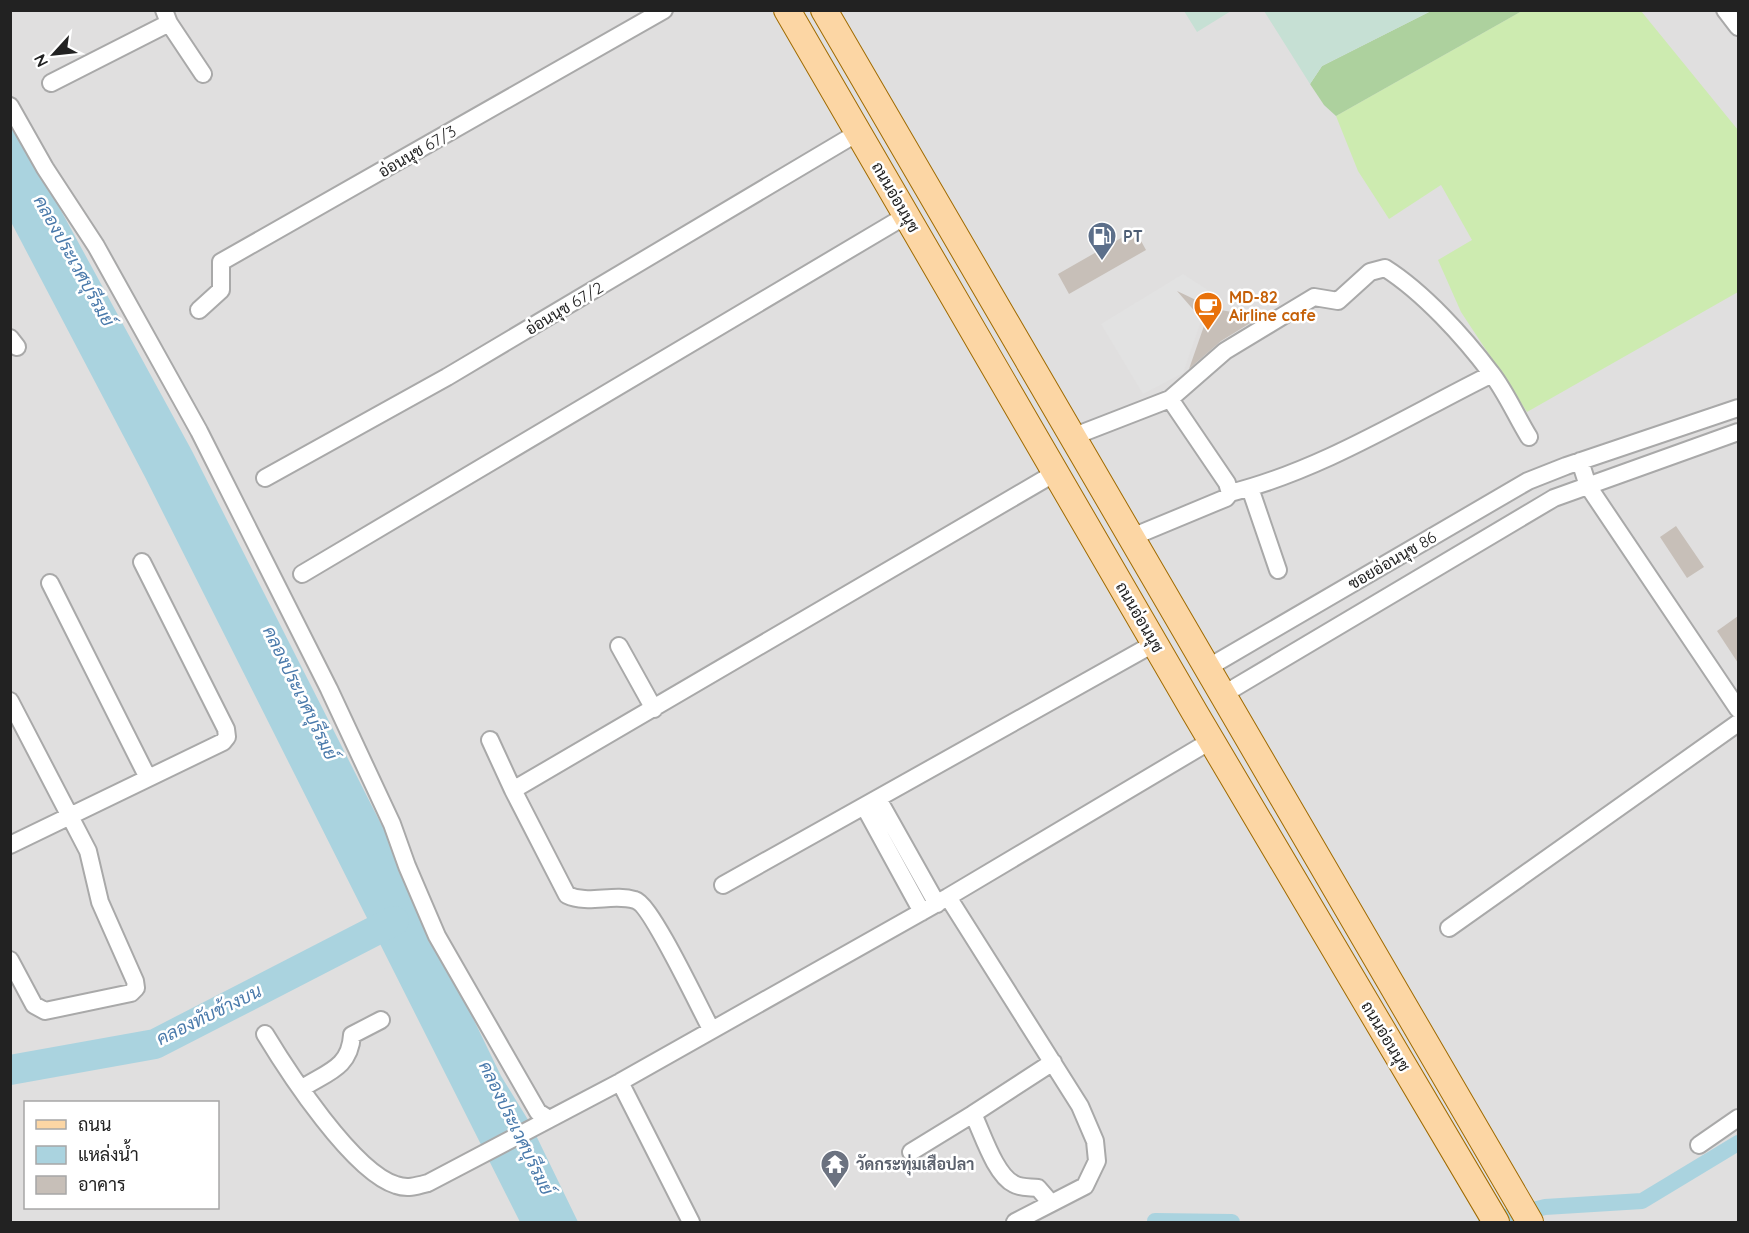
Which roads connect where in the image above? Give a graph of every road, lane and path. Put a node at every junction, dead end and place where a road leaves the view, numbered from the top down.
1 (664, 10) edge
2 (787, 10) edge
3 (824, 10) edge
4 (1725, 10) edge
5 (166, 16) edge
6 (1738, 27) edge
7 (203, 74) dead end
8 (51, 82) dead end
9 (10, 106) edge
10 (859, 132) junction
11 (907, 215) junction
12 (199, 310) dead end
13 (1492, 374) junction
14 (1170, 399) junction
15 (1738, 408) edge
16 (1738, 432) edge
17 (1072, 437) junction
18 (1529, 437) dead end
19 (1580, 461) junction
20 (1055, 473) junction
21 (265, 478) dead end
22 (1588, 486) junction
23 (1250, 488) junction
24 (1230, 493) junction
25 (1132, 537) junction
26 (142, 562) dead end
27 (1278, 570) dead end
28 (302, 574) dead end
29 (50, 583) dead end
30 (1155, 643) junction
31 (619, 645) dead end
32 (1209, 667) junction
33 (1180, 686) junction
34 (1224, 694) junction
35 (10, 700) edge
36 (654, 709) junction
37 (1738, 709) edge
38 (1195, 713) junction
39 (1738, 723) edge
40 (490, 740) dead end
41 (1212, 740) junction
42 (148, 778) junction
43 (513, 790) junction
44 (871, 802) junction
45 (72, 815) junction
46 (10, 845) edge
47 (723, 885) dead end
48 (936, 904) junction
49 (1449, 928) dead end
50 (10, 960) edge
51 (381, 1020) dead end
52 (711, 1029) junction
53 (265, 1034) dead end
54 (1053, 1062) junction
55 (620, 1082) junction
56 (301, 1089) junction
57 (973, 1114) junction
58 (1738, 1118) edge
59 (546, 1120) junction
60 (1699, 1145) dead end
61 (911, 1152) dead end
62 (1051, 1203) junction
63 (691, 1222) edge
64 (1015, 1222) edge
65 (1496, 1222) edge
66 (1530, 1222) edge

1 - 12 street, อ่อนนุช 67/3
2 - 10 main road, ถนนอ่อนนุช
3 - 17 main road, ถนนอ่อนนุช
4 - 6 street
5 - 7 street
5 - 8 street
9 - 59 street
10 - 11 main road, ถนนอ่อนนุช
10 - 21 street, อ่อนนุช 67/2
11 - 20 main road, ถนนอ่อนนุช
11 - 28 street
13 - 14 street
13 - 18 street
13 - 23 street
14 - 17 street
14 - 24 street
15 - 19 street, ซอยอ่อนนุช 86
16 - 22 street, ซอยอ่อนนุช 86
17 - 25 main road, ถนนอ่อนนุช
19 - 22 street
19 - 32 street, ซอยอ่อนนุช 86
20 - 30 main road, ถนนอ่อนนุช
20 - 36 street
22 - 34 street, ซอยอ่อนนุช 86
22 - 37 street
23 - 24 street
23 - 27 street
24 - 25 street
25 - 32 main road, ถนนอ่อนนุช
26 - 42 street
29 - 42 street
30 - 33 main road, ถนนอ่อนนุช
30 - 44 street
31 - 36 street
32 - 33 main road
32 - 34 main road, ถนนอ่อนนุช
33 - 38 main road, ถนนอ่อนนุช
34 - 38 main road
34 - 66 main road, ถนนอ่อนนุช
35 - 45 street
36 - 43 street
38 - 41 main road, ถนนอ่อนนุช
39 - 49 street
40 - 43 street
41 - 48 street
41 - 65 main road, ถนนอ่อนนุช
42 - 45 street
43 - 52 street
44 - 47 street
44 - 48 street
45 - 46 street
45 - 50 street
48 - 52 street
48 - 54 street
51 - 56 street
52 - 55 street
53 - 56 street
54 - 57 street
54 - 62 street
55 - 59 street
55 - 63 street
56 - 59 street
57 - 61 street
57 - 62 street
58 - 60 street
62 - 64 street

